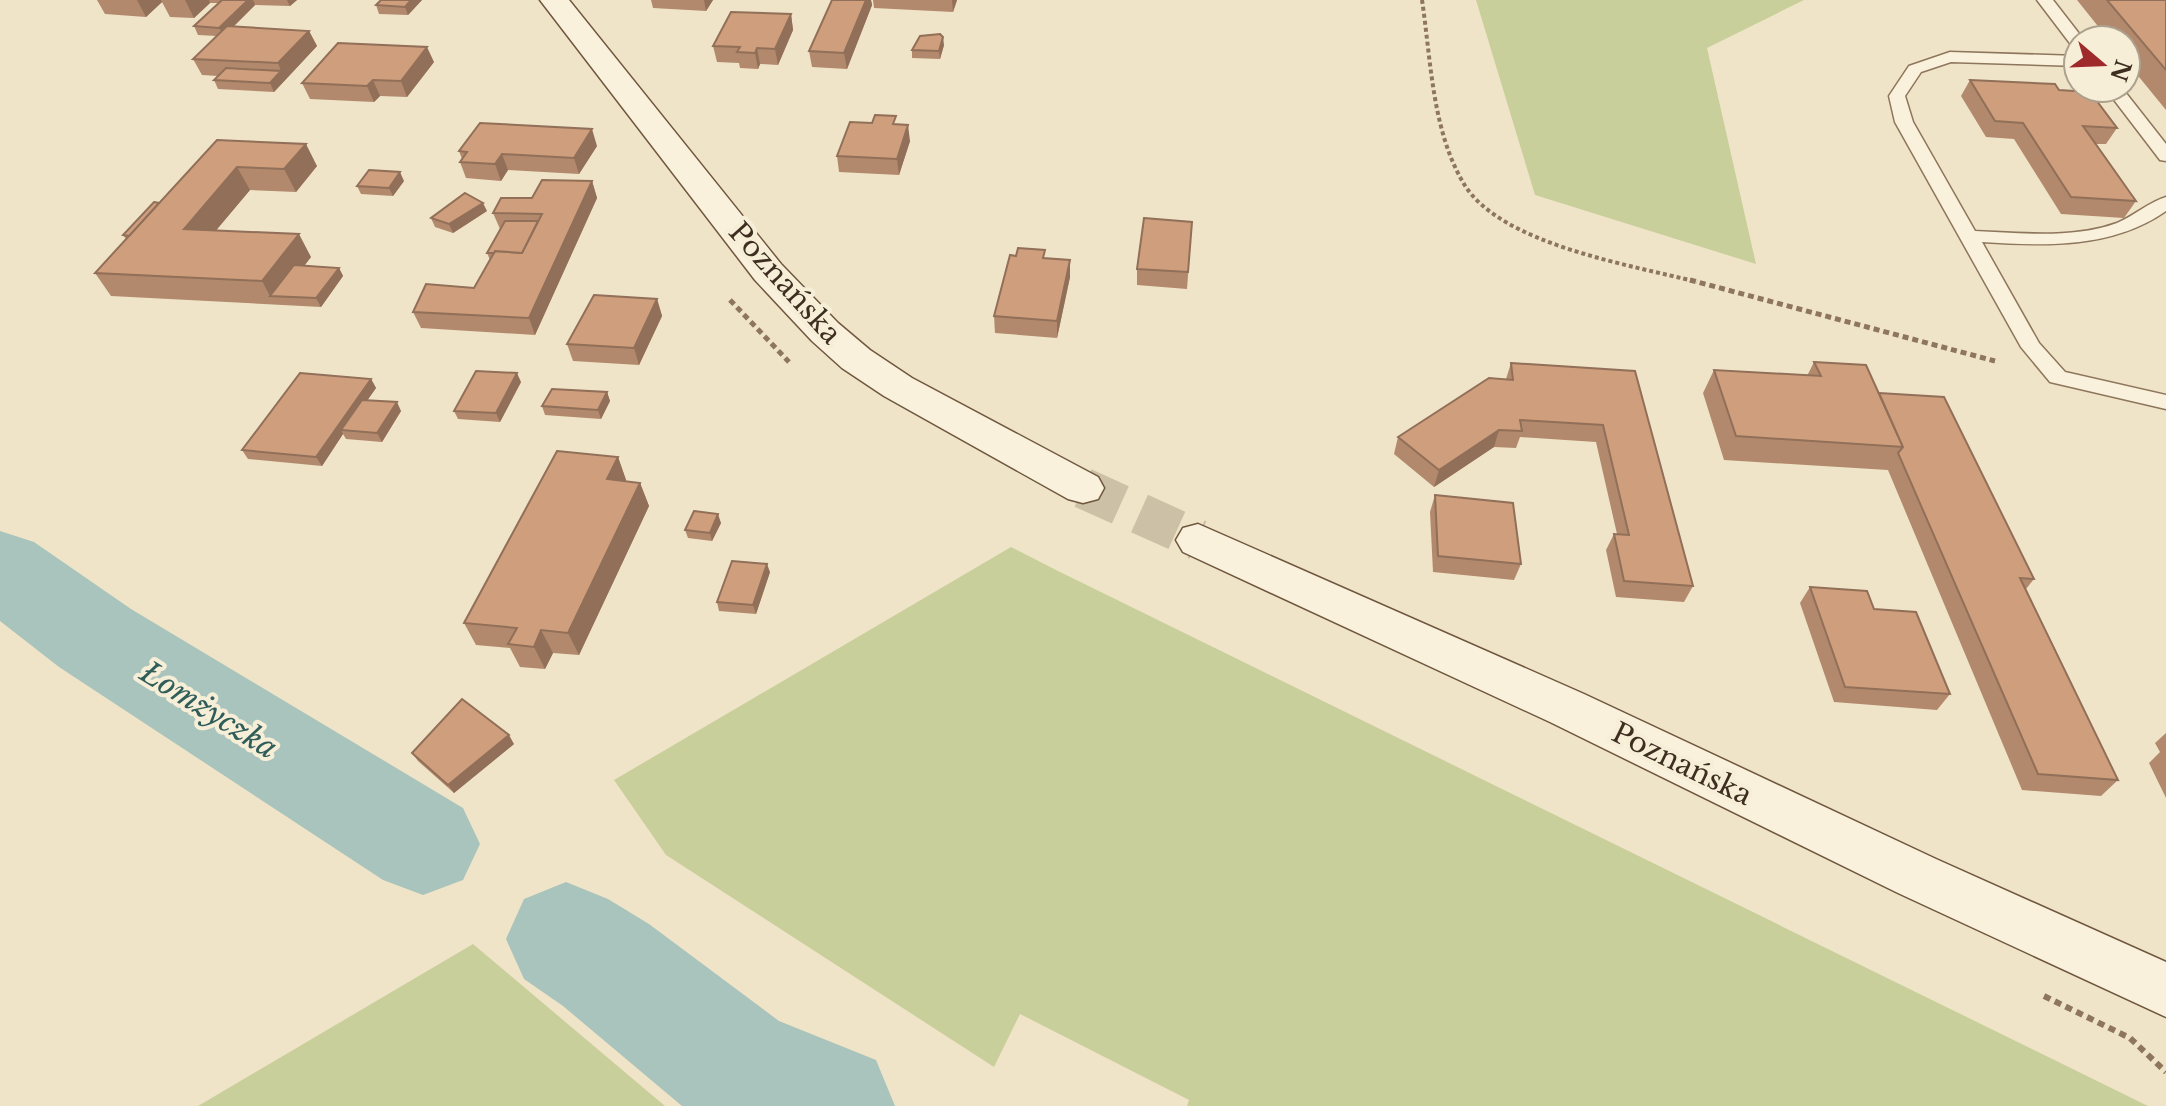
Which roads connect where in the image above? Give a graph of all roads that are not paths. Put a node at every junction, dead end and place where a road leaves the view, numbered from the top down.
1 (554, 0) edge
2 (2045, 0) edge
3 (2063, 24) edge
4 (2062, 60) edge
5 (2125, 104) edge
6 (2166, 156) edge
7 (2166, 203) edge
8 (1968, 236) junction
9 (2166, 402) edge
10 (1083, 488) tunnel mouth
11 (1198, 540) tunnel mouth
12 (2166, 990) edge

1 - 10 street, Poznańska
2 - 3 lane
4 - 8 lane
5 - 6 lane
7 - 8 lane
8 - 9 lane
11 - 12 street, Poznańska

